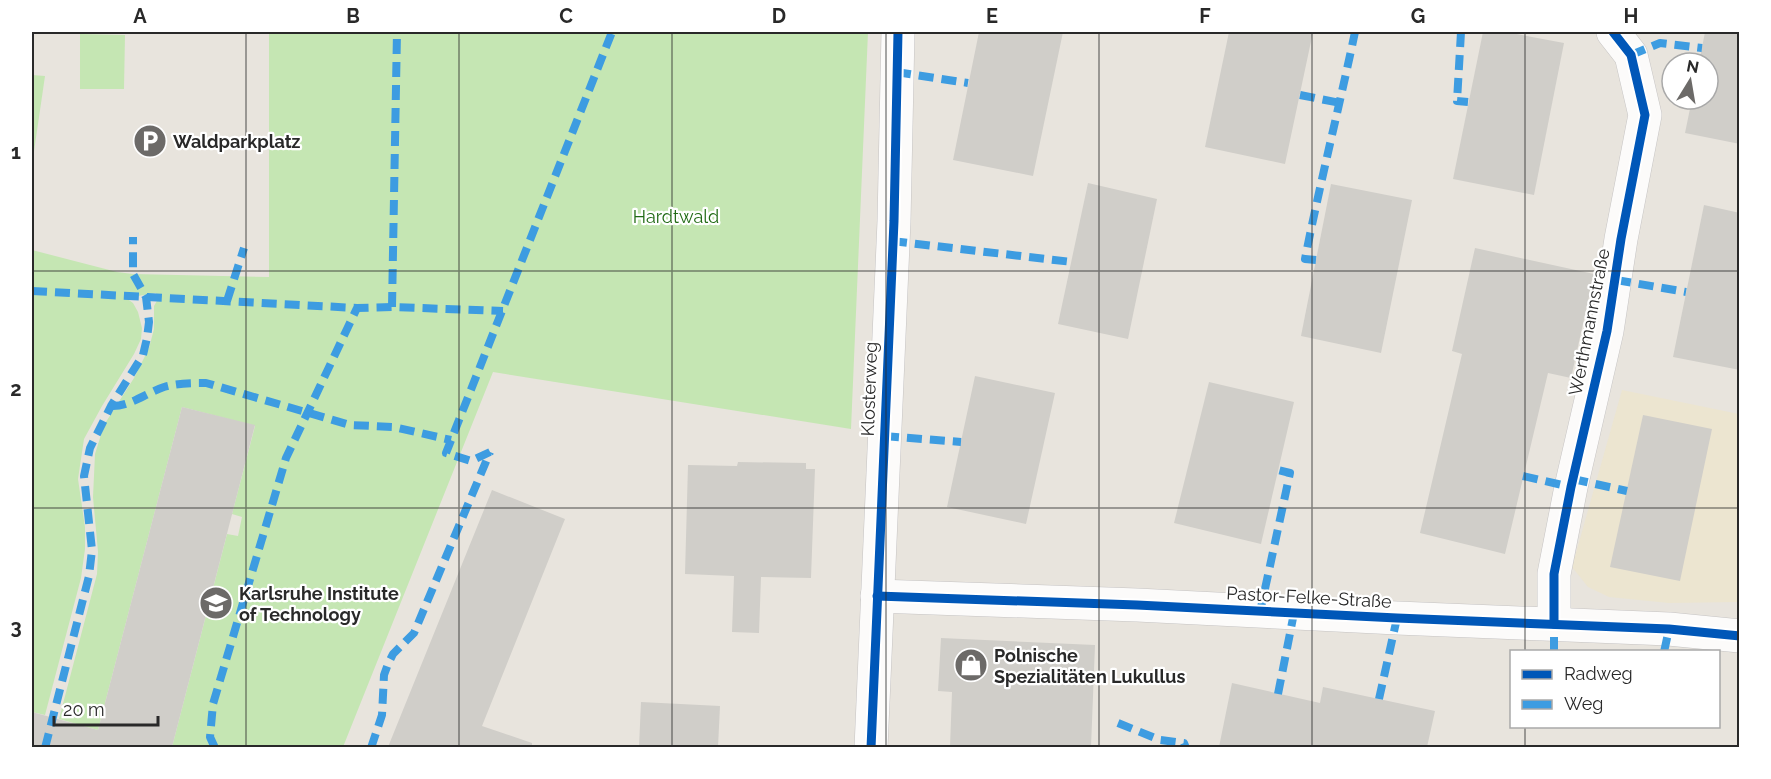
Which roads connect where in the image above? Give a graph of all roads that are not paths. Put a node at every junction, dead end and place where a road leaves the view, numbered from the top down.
1 (898, 32) edge
2 (1613, 32) edge
3 (877, 596) junction
4 (1554, 624) junction
5 (1740, 636) edge
6 (871, 747) edge

1 - 3 street, Klosterweg
2 - 4 street, Werthmannstraße
3 - 4 street, Pastor-Felke-Straße
3 - 6 street, Klosterweg
4 - 5 street, Pastor-Felke-Straße

